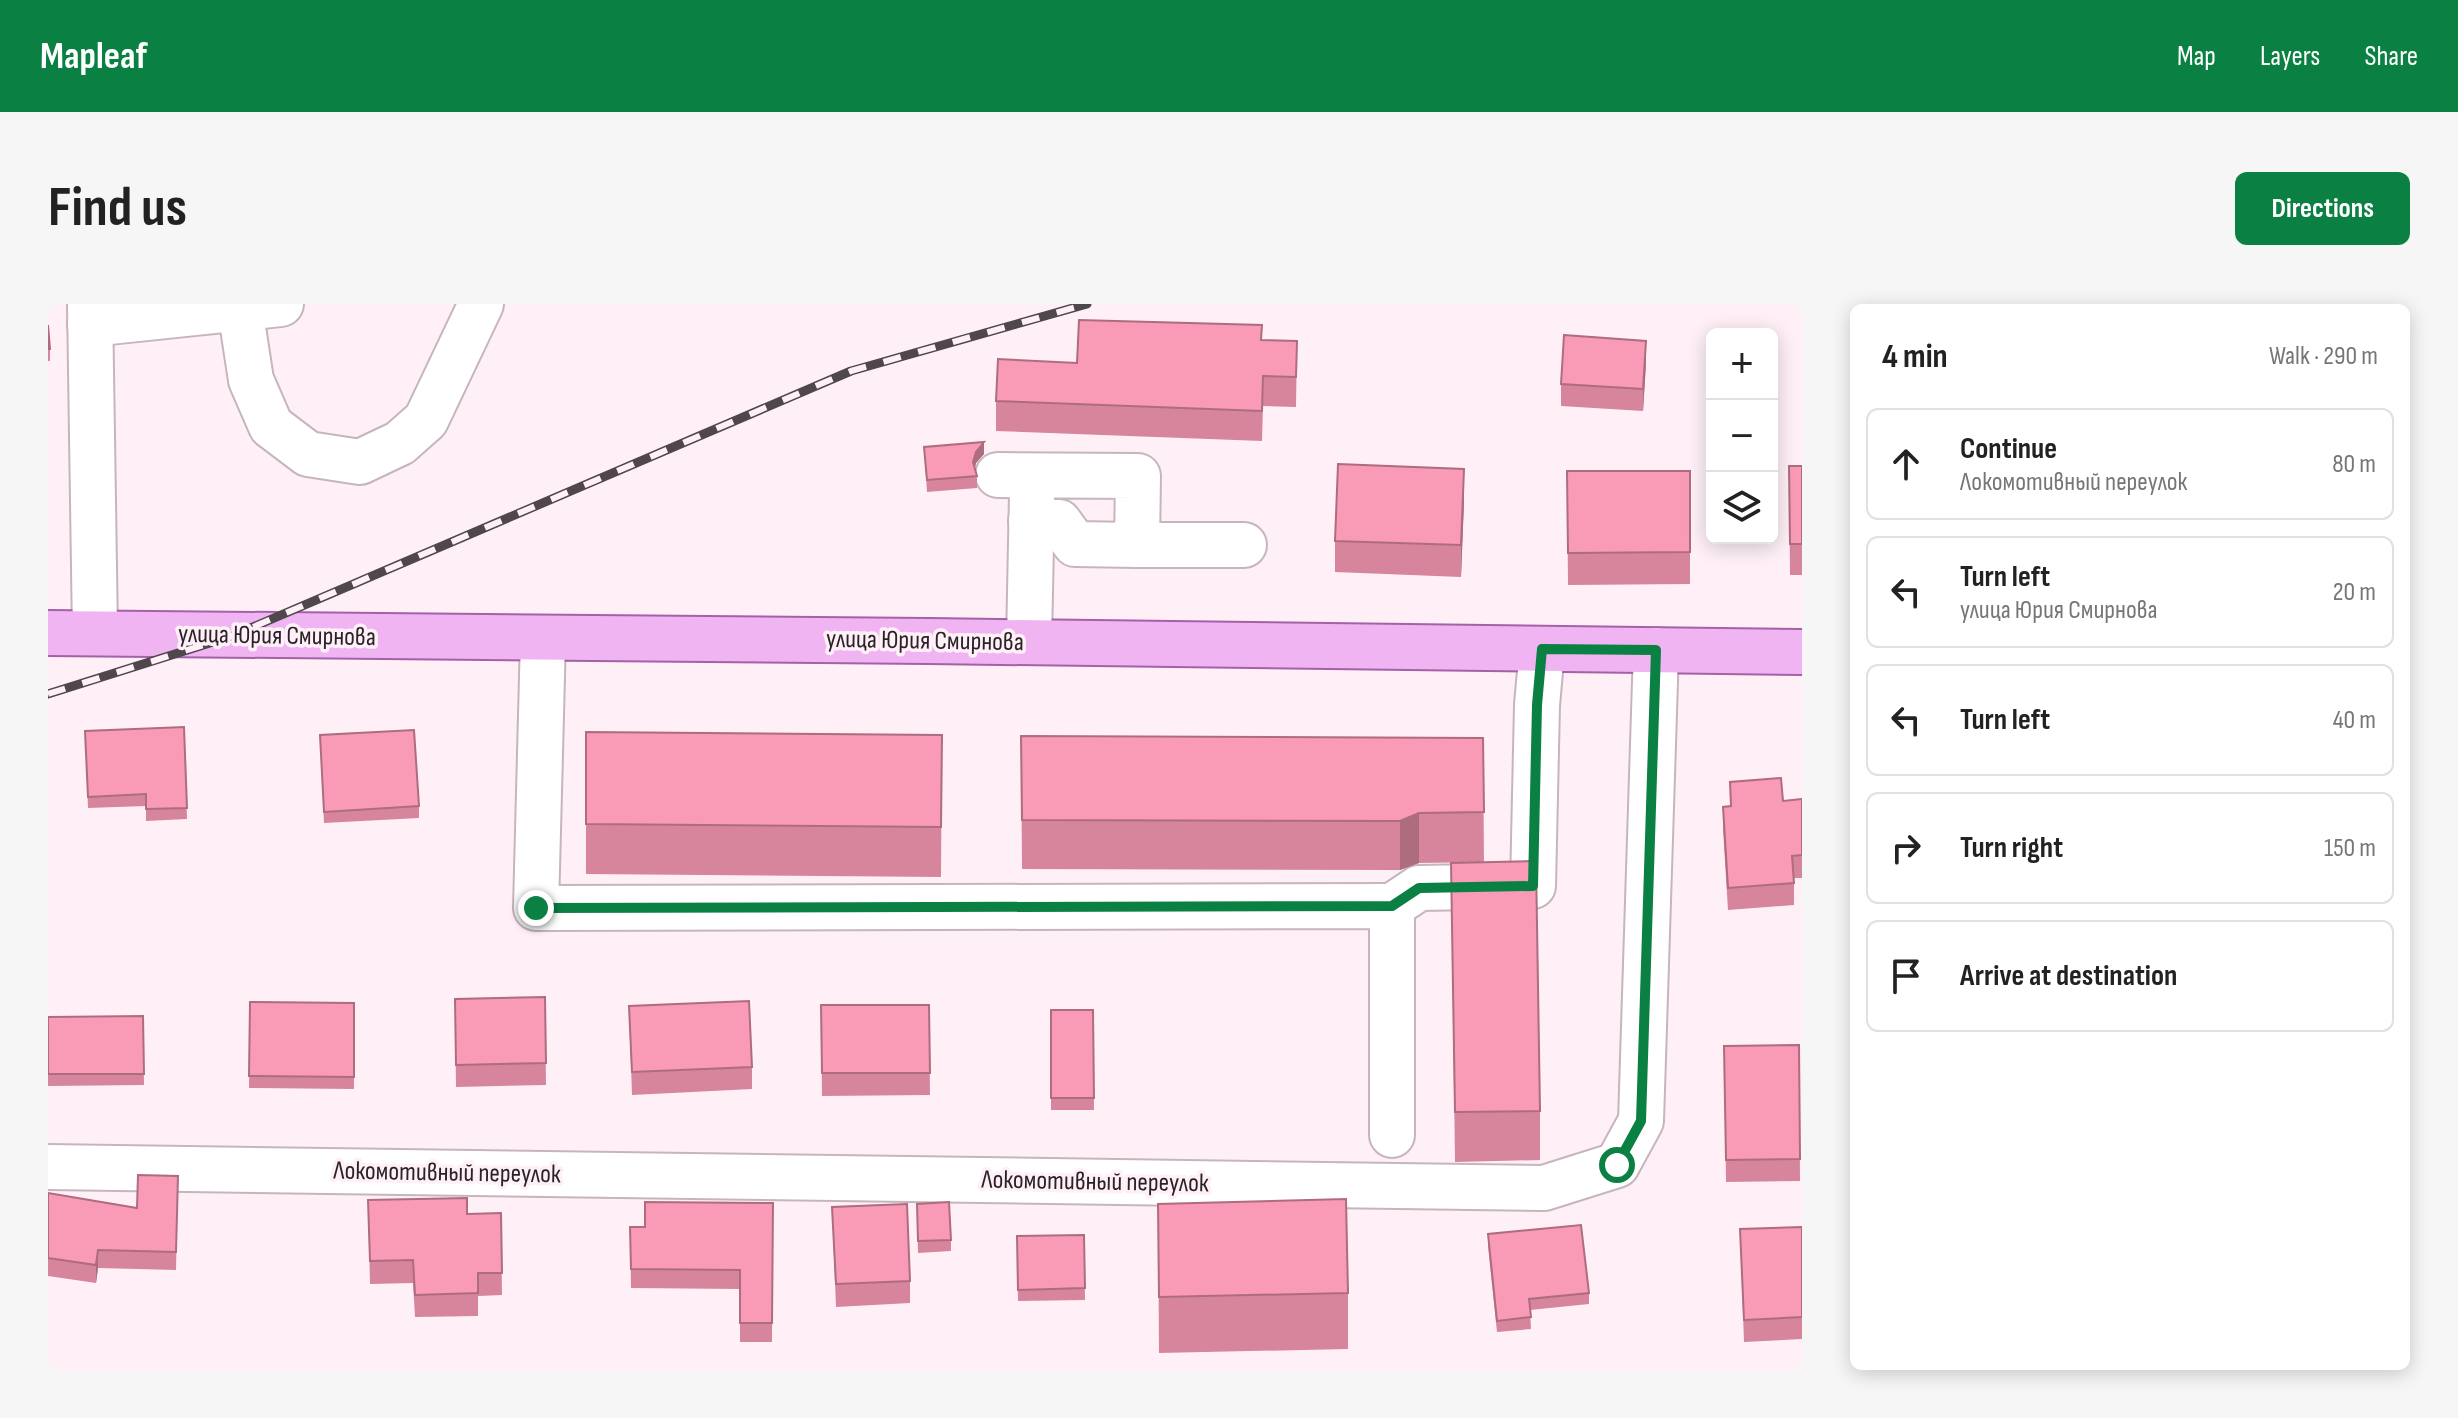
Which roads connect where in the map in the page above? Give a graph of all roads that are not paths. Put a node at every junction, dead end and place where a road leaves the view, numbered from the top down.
1 (481, 304) edge
2 (261, 306) edge
3 (149, 311) edge
4 (90, 314) edge
5 (1031, 521) junction
6 (1137, 545) junction
7 (1244, 545) dead end
8 (48, 633) edge
9 (95, 633) junction
10 (543, 638) junction
11 (1029, 642) junction
12 (1542, 649) junction
13 (1656, 650) junction
14 (1802, 652) edge
15 (1392, 906) junction
16 (1392, 1135) dead end
17 (48, 1167) edge

1 - 2 lane
2 - 3 lane
3 - 4 lane
4 - 9 lane
5 - 6 lane
5 - 6 lane
5 - 11 lane
6 - 7 lane
8 - 9 main road, улица Юрия Смирнова
9 - 10 main road, улица Юрия Смирнова
10 - 11 main road, улица Юрия Смирнова
10 - 15 lane
11 - 12 main road, улица Юрия Смирнова
12 - 13 main road, улица Юрия Смирнова
12 - 15 lane
13 - 14 main road, улица Юрия Смирнова
13 - 17 lane, Локомотивный переулок
15 - 16 lane

